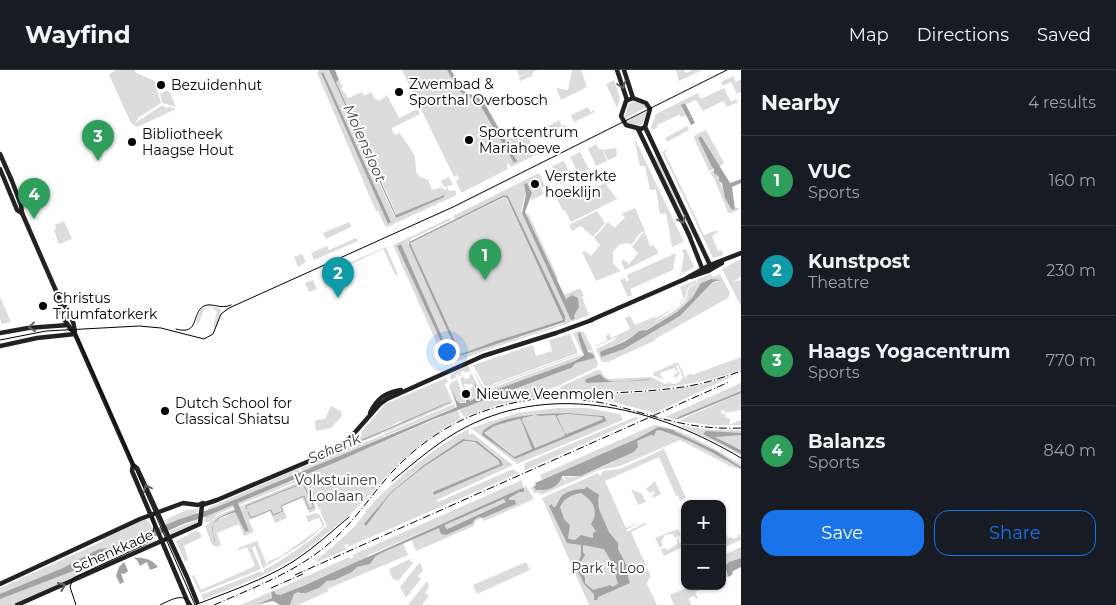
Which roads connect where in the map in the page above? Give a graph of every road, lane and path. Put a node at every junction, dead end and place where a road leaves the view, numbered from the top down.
1 (618, 70) edge
2 (624, 70) edge
3 (633, 98) junction
4 (627, 100) junction
5 (644, 127) junction
6 (638, 129) junction
7 (0, 154) edge
8 (0, 169) edge
9 (22, 213) junction
10 (741, 253) edge
11 (727, 260) junction
12 (710, 265) junction
13 (702, 268) junction
14 (708, 271) junction
15 (685, 278) junction
16 (60, 300) junction
17 (74, 324) junction
18 (68, 325) junction
19 (0, 333) edge
20 (75, 334) junction
21 (0, 346) edge
22 (133, 466) junction
23 (202, 505) junction
24 (158, 513) junction
25 (151, 516) junction
26 (169, 538) junction
27 (162, 542) junction
28 (0, 584) edge
29 (197, 602) dead end
30 (17, 605) edge
31 (190, 605) edge

1 -> 4 street
2 - 3 street
3 - 4 street
3 - 5 street
4 - 6 street
5 - 6 street
5 - 12 street
6 -> 13 street
7 - 9 street
8 - 9 street
9 - 16 street
10 - 11 street
11 - 12 street
11 - 14 street
12 - 13 street
12 - 14 street
13 - 14 street
13 - 15 street
14 - 15 street
15 - 23 street, Schenkkade
16 - 17 street
16 - 18 street
17 - 18 street
17 - 20 street
18 -> 19 street
18 - 20 street
20 - 21 street
20 - 22 street
24 -> 22 street
22 - 25 street
23 - 24 street, Schenkkade
23 - 26 street, Schenkkade
24 - 25 street, Schenkkade
24 - 26 street
25 - 27 street
25 - 28 street, Schenkkade
26 - 27 street, Schenkkade
26 - 29 street
30 -> 27 street, Schenkkade
27 - 31 street

